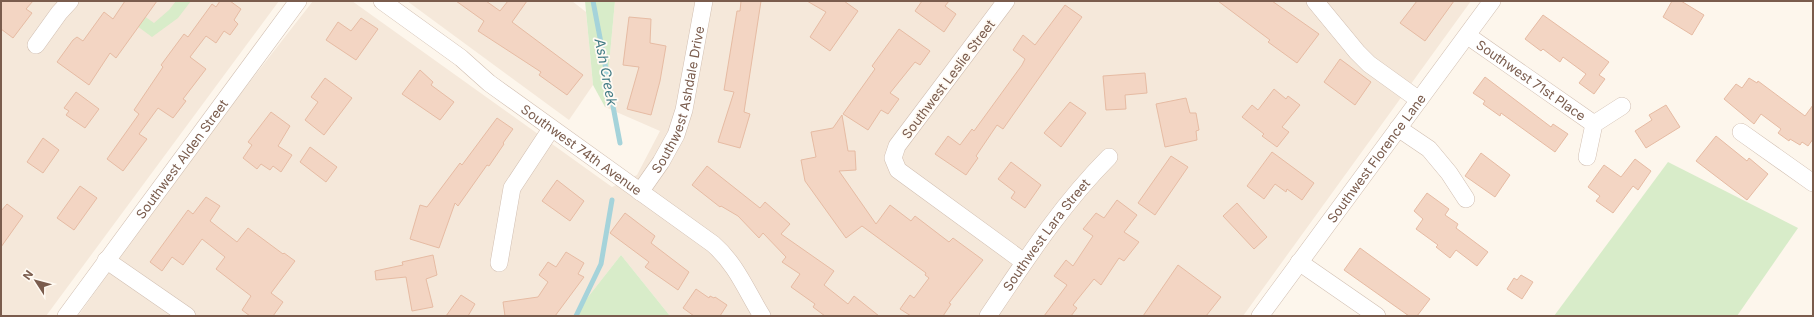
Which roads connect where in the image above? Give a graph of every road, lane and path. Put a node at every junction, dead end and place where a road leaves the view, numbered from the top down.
1 (70, 1) edge
2 (298, 1) edge
3 (382, 1) edge
4 (704, 1) edge
5 (1006, 1) edge
6 (1315, 1) edge
7 (1492, 1) edge
8 (1468, 36) junction
9 (36, 46) dead end
10 (1419, 100) junction
11 (1622, 106) dead end
12 (1594, 124) junction
13 (1398, 128) junction
14 (551, 129) junction
15 (1741, 132) dead end
16 (1109, 157) dead end
17 (1587, 157) dead end
18 (1813, 183) edge
19 (640, 192) junction
20 (1466, 199) dead end
21 (106, 260) junction
22 (1024, 262) junction
23 (1299, 262) junction
24 (499, 263) dead end
25 (66, 316) edge
26 (187, 316) edge
27 (762, 316) edge
28 (988, 316) edge
29 (1260, 316) edge
30 (1377, 316) edge

1 - 9 street
2 - 21 street, Southwest Alden Street
3 - 14 street, Southwest 74th Avenue
4 - 19 street, Southwest Ashdale Drive
5 - 22 street, Southwest Leslie Street
6 - 10 street
7 - 8 street, Southwest Florence Lane
8 - 10 street, Southwest Florence Lane
8 - 12 street, Southwest 71st Place
10 - 13 street, Southwest Florence Lane
11 - 12 street, Southwest 71st Place
12 - 17 street, Southwest 71st Place
13 - 20 street
13 - 23 street, Southwest Florence Lane
14 - 19 street, Southwest 74th Avenue
14 - 24 street
15 - 18 street
16 - 22 street, Southwest Lara Street
19 - 27 street, Southwest 74th Avenue
21 - 25 street, Southwest Alden Street
21 - 26 street
22 - 28 street, Southwest Lara Street
23 - 29 street, Southwest Florence Lane
23 - 30 street

